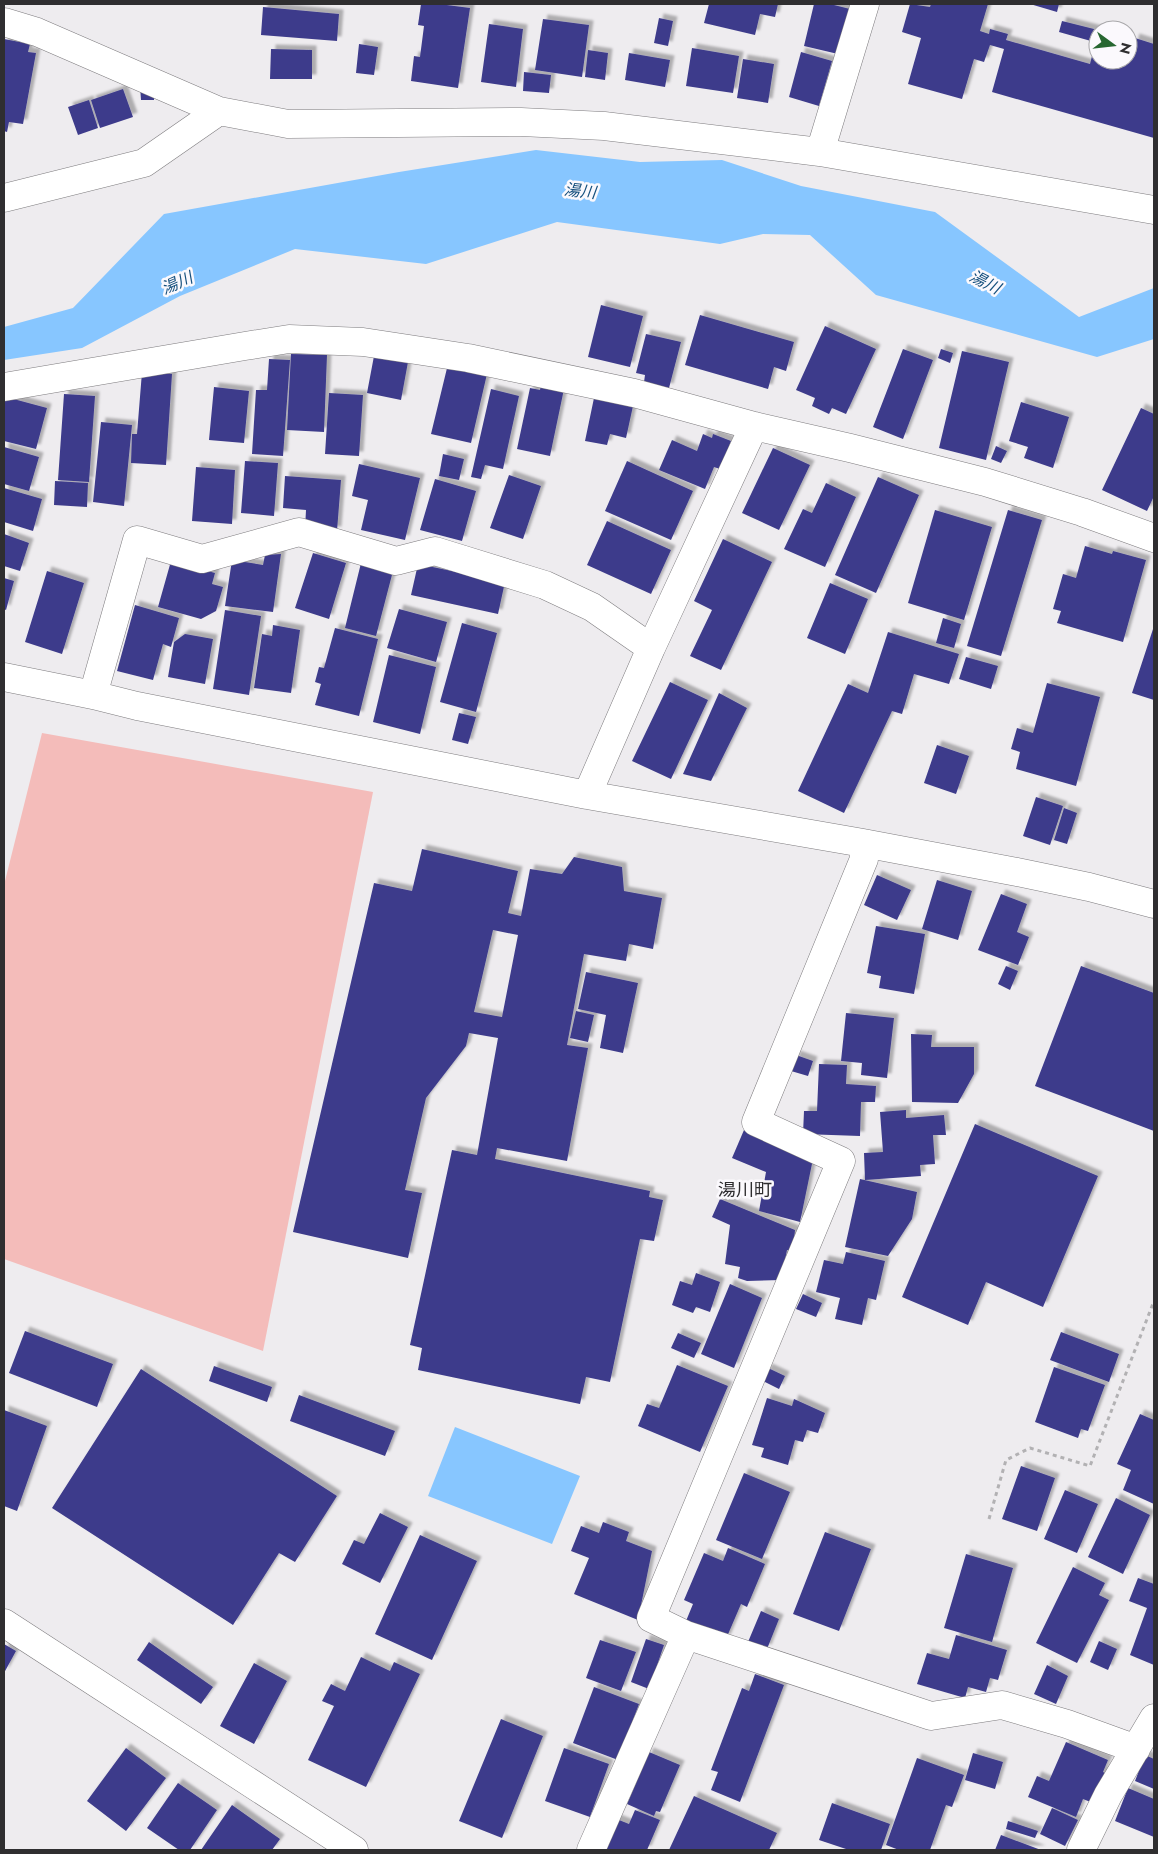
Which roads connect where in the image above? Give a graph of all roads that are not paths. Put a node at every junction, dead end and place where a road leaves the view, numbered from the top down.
1 (865, 4) edge
2 (4, 22) edge
3 (219, 111) junction
4 (820, 152) junction
5 (4, 198) edge
6 (1154, 210) edge
7 (4, 387) edge
8 (754, 426) junction
9 (1154, 538) edge
10 (651, 648) junction
11 (4, 677) edge
12 (93, 695) junction
13 (587, 795) junction
14 (863, 843) junction
15 (1154, 904) edge
16 (4, 1623) edge
17 (686, 1635) junction
18 (1154, 1718) edge
19 (1136, 1749) junction
20 (354, 1850) edge
21 (591, 1850) edge
22 (1081, 1850) edge

1 - 4 street
2 - 3 street
3 - 4 street
3 - 5 street
4 - 6 street
7 - 8 street
8 - 9 street
8 - 10 street
10 - 12 street
10 - 13 street
11 - 12 street
12 - 13 street
13 - 14 street
14 - 15 street
14 - 17 street
16 - 20 street
17 - 19 street
17 - 21 street
18 - 19 street
19 - 22 street

